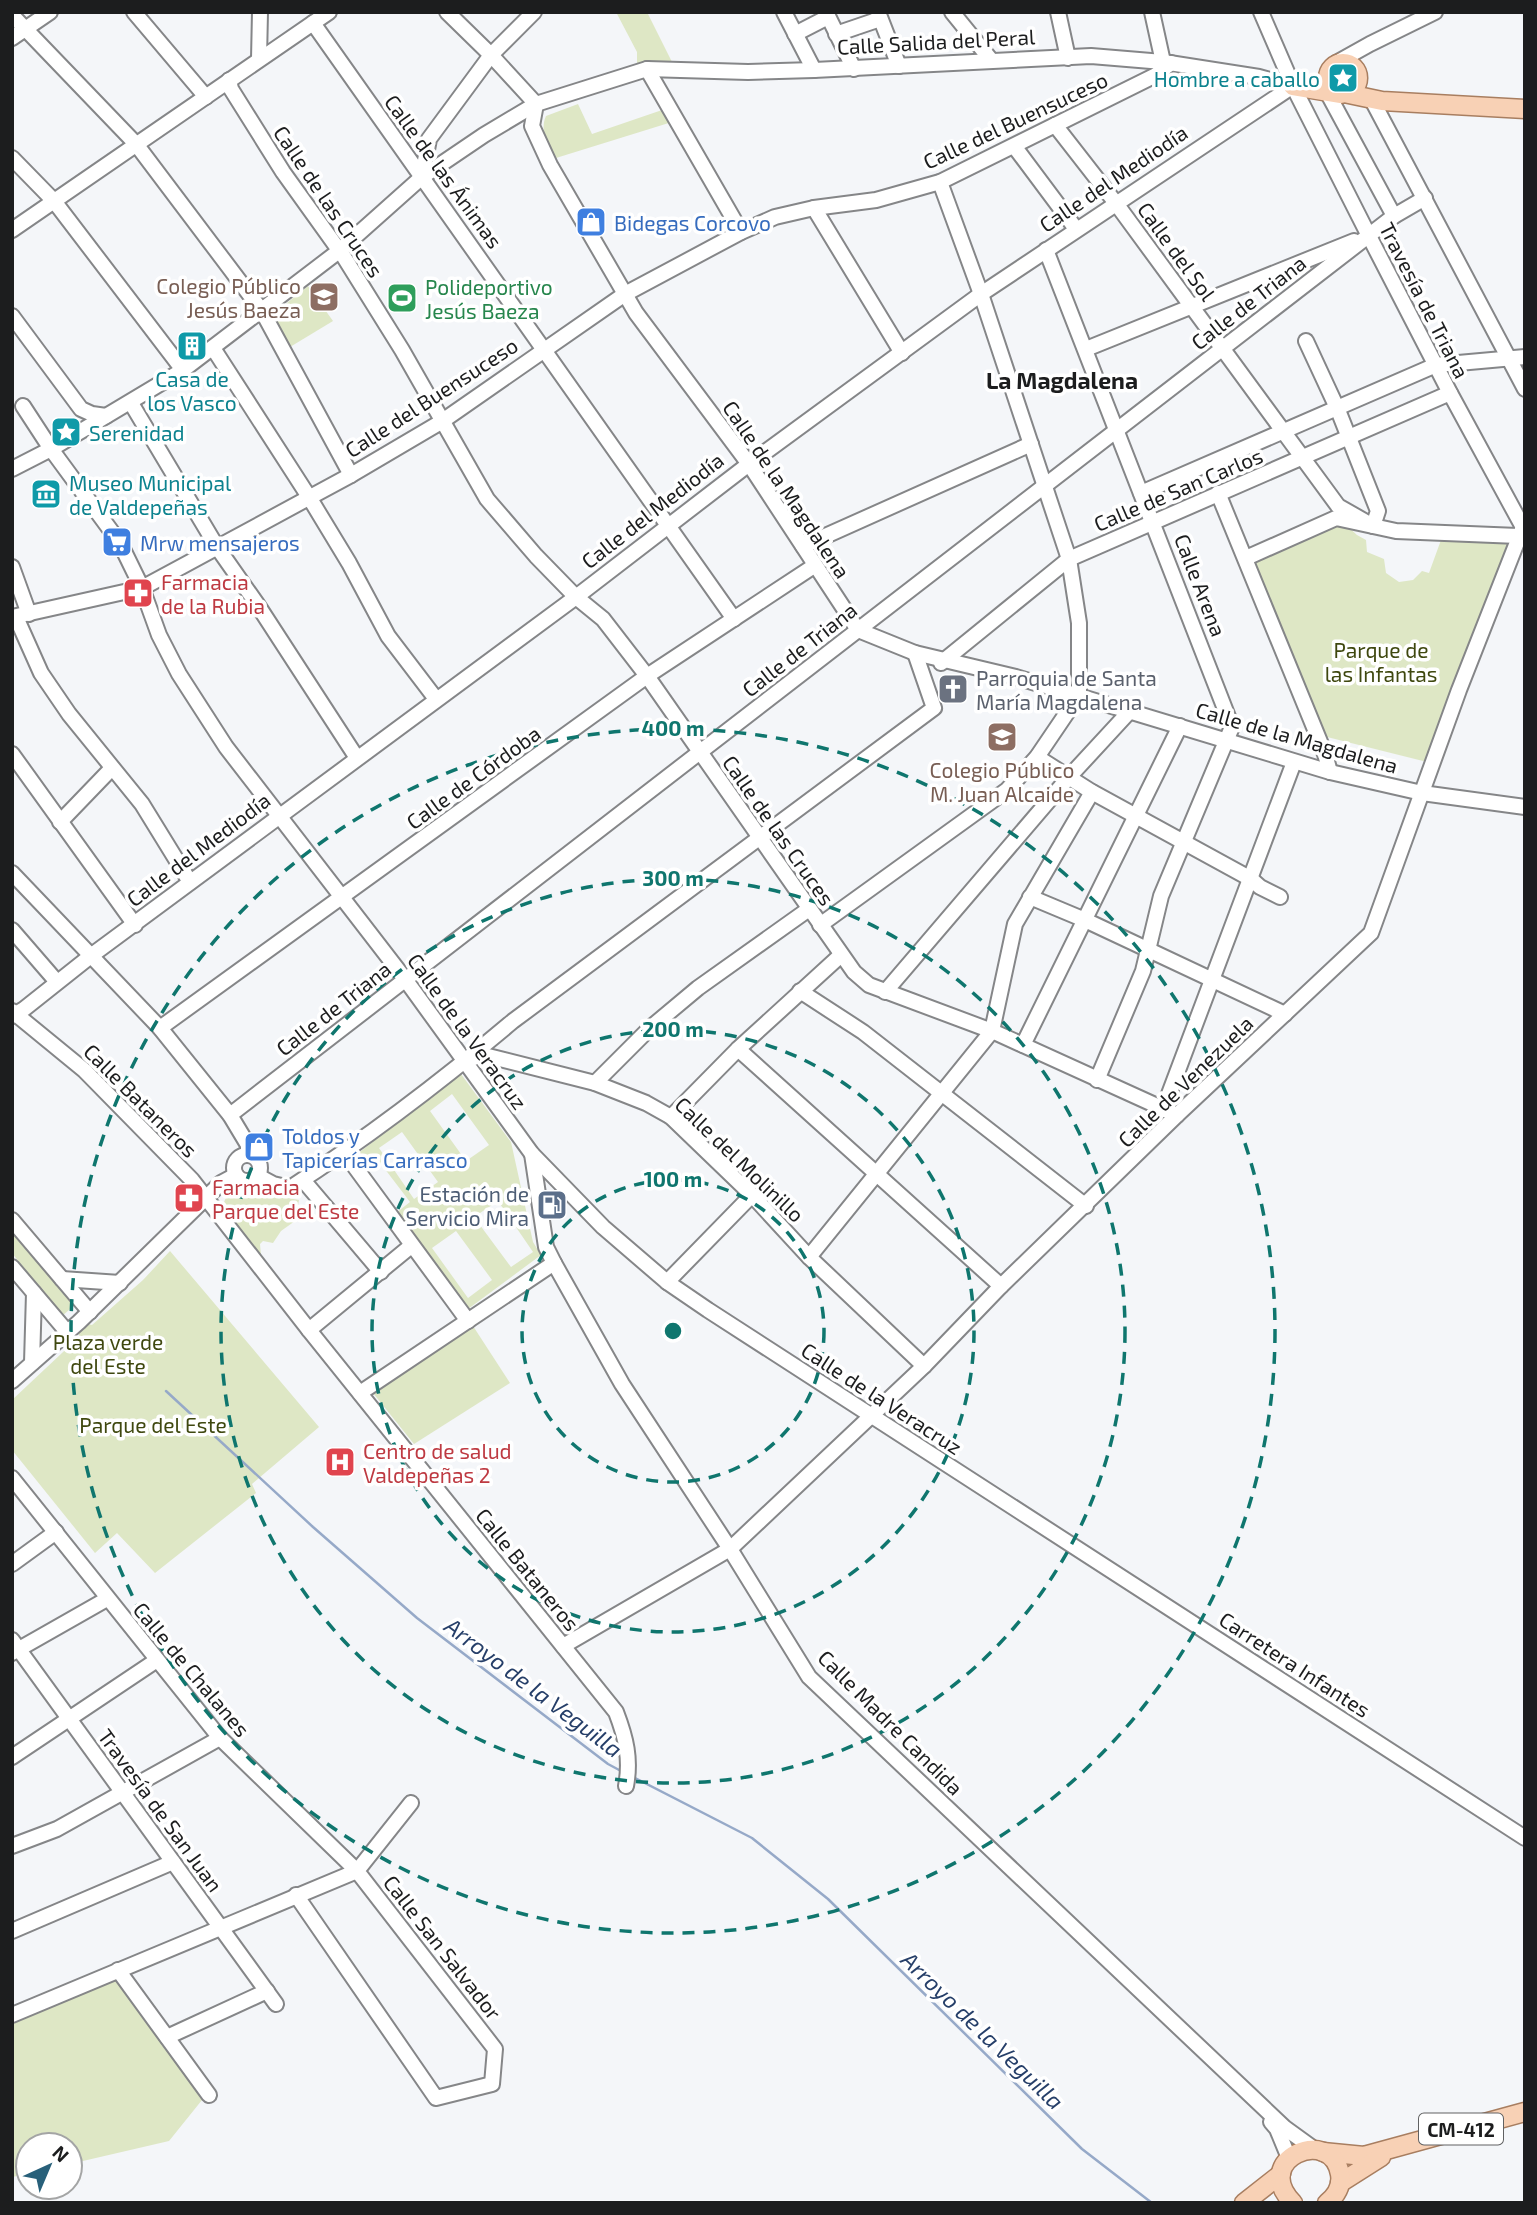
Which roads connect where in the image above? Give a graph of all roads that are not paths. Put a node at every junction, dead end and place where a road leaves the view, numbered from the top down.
1 (50, 12) edge
2 (134, 12) edge
3 (260, 12) edge
4 (329, 12) edge
5 (447, 12) edge
6 (534, 12) edge
7 (784, 12) edge
8 (952, 12) edge
9 (1058, 12) edge
10 (1152, 12) edge
11 (1261, 12) edge
12 (1435, 12) edge
13 (12, 15) edge
14 (827, 15) edge
15 (879, 16) edge
16 (313, 23) junction
17 (25, 29) junction
18 (795, 34) junction
19 (836, 34) junction
20 (12, 38) edge
21 (491, 55) junction
22 (1068, 58) junction
23 (259, 59) junction
24 (991, 60) junction
25 (1167, 63) junction
26 (899, 66) junction
27 (1345, 67) junction
28 (647, 69) junction
29 (854, 69) junction
30 (814, 70) junction
31 (229, 80) junction
32 (1293, 86) junction
33 (1337, 93) junction
34 (206, 97) junction
35 (1377, 100) junction
36 (536, 104) junction
37 (1525, 109) edge
38 (1055, 125) junction
39 (136, 144) junction
40 (1014, 146) junction
41 (12, 158) edge
42 (422, 177) junction
43 (940, 182) junction
44 (1425, 198) junction
45 (54, 201) junction
46 (1115, 202) junction
47 (814, 208) junction
48 (1394, 216) junction
49 (1076, 229) junction
50 (12, 230) edge
51 (741, 232) junction
52 (1369, 236) junction
53 (1046, 250) junction
54 (339, 251) junction
55 (625, 294) junction
56 (981, 294) junction
57 (1191, 305) junction
58 (262, 311) junction
59 (12, 316) edge
60 (1306, 341) dead end
61 (213, 348) junction
62 (545, 348) junction
63 (1222, 348) junction
64 (1086, 349) junction
65 (902, 353) junction
66 (1525, 357) edge
67 (1509, 359) junction
68 (1436, 365) junction
69 (183, 370) junction
70 (1525, 389) edge
71 (1450, 393) junction
72 (131, 402) junction
73 (23, 406) dead end
74 (81, 409) junction
75 (1338, 410) junction
76 (106, 416) junction
77 (441, 422) junction
78 (1115, 431) junction
79 (1284, 431) junction
80 (73, 435) junction
81 (1349, 438) junction
82 (1031, 444) junction
83 (51, 449) junction
84 (1302, 458) junction
85 (749, 464) junction
86 (12, 469) edge
87 (351, 475) junction
88 (1046, 485) junction
89 (1141, 493) junction
90 (1218, 493) junction
91 (309, 497) junction
92 (1153, 521) junction
93 (669, 526) junction
94 (1373, 526) junction
95 (1523, 529) edge
96 (803, 546) junction
97 (217, 547) junction
98 (1246, 558) junction
99 (1069, 559) junction
100 (814, 566) junction
101 (12, 567) edge
102 (142, 588) junction
103 (576, 597) junction
104 (19, 616) edge
105 (734, 618) junction
106 (858, 630) junction
107 (915, 653) junction
108 (946, 660) junction
109 (647, 676) junction
110 (926, 683) junction
111 (1079, 695) junction
112 (436, 699) junction
113 (1129, 712) junction
114 (1180, 726) junction
115 (1227, 741) junction
116 (700, 752) junction
117 (12, 754) edge
118 (1037, 757) junction
119 (357, 758) junction
120 (1294, 762) junction
121 (112, 768) junction
122 (1330, 772) junction
123 (1069, 777) junction
124 (1092, 792) junction
125 (1422, 793) junction
126 (1525, 807) edge
127 (1135, 815) junction
128 (279, 817) junction
129 (60, 822) junction
130 (761, 839) junction
131 (1183, 841) junction
132 (12, 873) edge
133 (1251, 879) junction
134 (190, 881) junction
135 (1030, 897) junction
136 (1280, 897) dead end
137 (342, 898) junction
138 (809, 909) junction
139 (1085, 920) junction
140 (135, 925) junction
141 (820, 925) junction
142 (12, 930) edge
143 (1147, 950) junction
144 (92, 955) junction
145 (841, 955) junction
146 (405, 979) junction
147 (1214, 980) junction
148 (57, 982) junction
149 (800, 991) junction
150 (886, 992) junction
151 (13, 1013) edge
152 (1285, 1014) junction
153 (160, 1028) junction
154 (992, 1031) junction
155 (1023, 1045) junction
156 (738, 1049) junction
157 (485, 1050) junction
158 (466, 1061) junction
159 (1097, 1080) junction
160 (594, 1083) junction
161 (942, 1095) junction
162 (1163, 1110) junction
163 (230, 1115) junction
164 (1177, 1115) junction
165 (671, 1117) junction
166 (344, 1152) junction
167 (532, 1154) junction
168 (248, 1156) junction
169 (877, 1174) junction
170 (236, 1175) junction
171 (258, 1176) junction
172 (303, 1180) junction
173 (752, 1195) junction
174 (206, 1198) junction
175 (1086, 1206) junction
176 (12, 1220) edge
177 (411, 1246) junction
178 (809, 1257) junction
179 (554, 1263) junction
180 (12, 1267) edge
181 (381, 1272) junction
182 (62, 1279) junction
183 (667, 1282) junction
184 (120, 1283) junction
185 (1001, 1286) junction
186 (34, 1293) junction
187 (90, 1312) junction
188 (468, 1321) junction
189 (309, 1330) junction
190 (68, 1333) junction
191 (32, 1363) junction
192 (924, 1366) junction
193 (12, 1381) edge
194 (360, 1393) junction
195 (870, 1416) junction
196 (12, 1478) edge
197 (1043, 1526) joint
198 (56, 1532) junction
199 (730, 1549) junction
200 (12, 1564) edge
201 (107, 1599) junction
202 (563, 1646) junction
203 (14, 1647) edge
204 (157, 1660) junction
205 (70, 1718) junction
206 (220, 1738) junction
207 (12, 1757) edge
208 (627, 1779) dead end
209 (123, 1793) junction
210 (411, 1803) dead end
211 (1525, 1838) edge
212 (12, 1846) edge
213 (173, 1862) junction
214 (357, 1871) junction
215 (296, 1895) junction
216 (221, 1928) junction
217 (12, 1931) edge
218 (118, 1970) junction
219 (267, 1991) junction
220 (276, 2004) dead end
221 (12, 2015) edge
222 (167, 2037) junction
223 (209, 2095) dead end
224 (1251, 2096) junction
225 (1525, 2112) edge
226 (1398, 2148) junction
227 (1318, 2151) junction
228 (1285, 2166) junction
229 (1340, 2183) junction
230 (1289, 2199) edge
231 (1330, 2202) edge
232 (1244, 2203) edge
233 (1255, 2203) edge

1 - 17 street
2 - 34 street
3 - 23 street
4 - 16 street
5 - 21 street
6 - 21 street
7 - 18 street
8 - 24 street
9 - 22 street
10 - 25 street
11 - 32 street, Travesía de Triana
12 - 27 street, Calle del Mediodía
13 - 17 street
14 - 18 street
14 - 19 street
15 - 19 street
15 - 26 street
16 - 23 street
16 - 42 street, Calle de las Ánimas
17 - 20 street
17 - 39 street
18 - 30 street
19 - 29 street
21 - 36 street
21 - 42 street
22 - 24 street, Calle Salida del Peral
22 - 25 street, Calle Salida del Peral
23 - 31 street
24 - 26 street, Calle Salida del Peral
25 - 32 street, Calle Salida del Peral
25 - 38 street, Calle del Buensuceso
26 - 29 street, Calle Salida del Peral
27 - 32 main road, Calle del Mediodía
27 - 33 main road
27 - 33 main road
27 - 35 main road
28 - 30 street, Calle Salida del Peral
28 - 36 street, Calle Salida del Peral
28 - 51 street
29 - 30 street, Calle Salida del Peral
31 - 34 street
31 - 54 street, Calle de las Cruces
32 - 33 main road, Calle Salida del Peral
32 - 46 street, Calle del Mediodía
32 - 52 street, Travesía de Triana
33 - 35 main road, Calle Salida del Peral
33 - 48 street
34 - 39 street
35 - 37 main road, Calle Salida del Peral
35 - 44 street
36 - 42 street, Calle Salida del Peral
36 - 55 street, Calle de la Magdalena
38 - 40 street, Calle del Buensuceso
38 - 46 street, Calle del Sol
39 - 45 street
39 - 58 street
40 - 43 street, Calle del Buensuceso
40 - 49 street
41 - 45 street
42 - 54 street, Calle Salida del Peral
42 - 62 street, Calle de las Ánimas
43 - 47 street, Calle del Buensuceso
43 - 56 street
44 - 48 street, Calle de Triana
44 - 67 street
45 - 50 street
45 - 69 street
46 - 49 street, Calle del Mediodía
46 - 57 street, Calle del Sol
47 - 51 street, Calle del Buensuceso
47 - 65 street
48 - 52 street, Calle de Triana
49 - 53 street, Calle del Mediodía
51 - 55 street, Calle del Buensuceso
52 - 57 street
52 - 63 street, Calle de Triana
52 - 68 street, Travesía de Triana
53 - 56 street, Calle del Mediodía
53 - 64 street, Calle Arena
54 - 58 street, Calle Salida del Peral
54 - 77 street, Calle de las Cruces
55 - 62 street, Calle del Buensuceso
55 - 85 street, Calle de la Magdalena
56 - 65 street, Calle del Mediodía
56 - 82 street
57 - 63 street, Calle del Sol
57 - 64 street
58 - 61 street, Calle Salida del Peral
58 - 87 street
59 - 74 street
60 - 75 street
61 - 69 street, Calle Salida del Peral
61 - 91 street
62 - 77 street, Calle del Buensuceso
62 - 93 street, Calle de las Ánimas
63 - 78 street, Calle de Triana
63 - 79 street, Calle del Sol
64 - 78 street, Calle Arena
65 - 85 street, Calle del Mediodía
66 - 67 street
67 - 68 street
67 - 70 street
68 - 71 street, Travesía de Triana
68 - 75 street
69 - 72 street, Calle Salida del Peral
71 - 81 street, Calle de San Carlos
71 - 95 street, Travesía de Triana
72 - 76 street, Calle Salida del Peral
72 - 97 street
73 - 83 street, Calle de la Veracruz
74 - 76 street
74 - 80 street
75 - 79 street
75 - 81 street
76 - 80 street, Calle Salida del Peral
77 - 87 street, Calle del Buensuceso
77 - 103 street, Calle de las Cruces
78 - 88 street, Calle de Triana
78 - 89 street, Calle Arena
79 - 84 street, Calle del Sol
79 - 89 street
80 - 83 street, Calle Salida del Peral
81 - 84 street, Calle de San Carlos
81 - 94 street
82 - 88 street
82 - 96 street
83 - 86 street, Calle Salida del Peral
83 - 102 street, Calle de la Veracruz
84 - 90 street, Calle de San Carlos
84 - 94 street, Calle del Sol
85 - 93 street, Calle del Mediodía
85 - 96 street, Calle de la Magdalena
87 - 91 street, Calle del Buensuceso
88 - 99 street
88 - 106 street, Calle de Triana
89 - 92 street, Calle Arena
90 - 92 street, Calle de San Carlos
90 - 98 street
91 - 97 street, Calle del Buensuceso
91 - 112 street
92 - 99 street, Calle de San Carlos
92 - 115 street, Calle Arena
93 - 103 street, Calle del Mediodía
93 - 105 street, Calle de las Ánimas
94 - 95 street
94 - 98 street
95 - 125 street, Calle de Venezuela
96 - 100 street, Calle de la Magdalena
97 - 102 street, Calle del Buensuceso
97 - 119 street
98 - 122 street
99 - 108 street, Calle de San Carlos
99 - 111 street
100 - 105 street, Calle de Córdoba
100 - 106 street, Calle de la Magdalena
101 - 104 street
102 - 104 street, Calle del Buensuceso
102 - 128 street, Calle de la Veracruz
103 - 109 street, Calle de las Cruces
103 - 112 street, Calle del Mediodía
104 - 121 street
105 - 109 street, Calle de Córdoba
106 - 107 street, Calle de la Magdalena
106 - 116 street, Calle de Triana
107 - 108 street, Calle de la Magdalena
107 - 110 street
108 - 110 street, Calle de San Carlos
108 - 111 street, Calle de la Magdalena
109 - 116 street, Calle de las Cruces
109 - 137 street, Calle de Córdoba
110 - 130 street
111 - 113 street, Calle de la Magdalena
111 - 118 street
112 - 119 street, Calle del Mediodía
113 - 114 street, Calle de la Magdalena
113 - 123 street
114 - 115 street, Calle de la Magdalena
114 - 127 street
115 - 120 street, Calle de la Magdalena
115 - 131 street
116 - 130 street, Calle de las Cruces
116 - 146 street, Calle de Triana
117 - 129 street
118 - 123 street
118 - 141 street
119 - 128 street, Calle del Mediodía
120 - 122 street, Calle de la Magdalena
120 - 133 street
121 - 129 street
121 - 134 street
122 - 125 street, Calle de la Magdalena
123 - 124 street
123 - 150 street
124 - 127 street
124 - 135 street
125 - 126 street, Calle de la Magdalena
125 - 152 street, Calle de Venezuela
127 - 131 street
127 - 139 street
128 - 134 street, Calle del Mediodía
128 - 137 street, Calle de la Veracruz
129 - 140 street
130 - 138 street, Calle de las Cruces
130 - 157 street
131 - 133 street
131 - 143 street
132 - 144 street
133 - 136 street
133 - 147 street
134 - 140 street, Calle del Mediodía
135 - 139 street
135 - 154 street
137 - 146 street, Calle de la Veracruz
137 - 153 street, Calle de Córdoba
138 - 141 street, Calle de las Cruces
138 - 160 street
139 - 143 street
139 - 155 street
140 - 144 street, Calle del Mediodía
141 - 145 street, Calle de las Cruces
142 - 148 street
143 - 147 street
143 - 159 street
144 - 148 street, Calle del Mediodía
144 - 153 street
145 - 149 street
145 - 150 street, Calle de las Cruces
146 - 158 street, Calle de la Veracruz
146 - 163 street, Calle de Triana
147 - 152 street
147 - 162 street
148 - 151 street, Calle del Mediodía
149 - 156 street
149 - 161 street
150 - 154 street, Calle de las Cruces
151 - 174 street, Calle Bataneros
152 - 164 street, Calle de Venezuela
153 - 163 street
154 - 155 street, Calle de las Cruces
154 - 161 street
155 - 159 street, Calle de las Cruces
156 - 165 street
156 - 169 street
157 - 158 street
157 - 160 street, Calle del Molinillo
158 - 166 street
158 - 167 street, Calle de la Veracruz
159 - 162 street, Calle de las Cruces
160 - 165 street, Calle del Molinillo
161 - 169 street
161 - 175 street
162 - 164 street, Calle de las Cruces
163 - 168 street
164 - 175 street, Calle de Venezuela
165 - 173 street, Calle del Molinillo
166 - 172 street
166 - 177 street
167 - 179 street, Calle Madre Candida
167 - 183 street, Calle de la Veracruz
168 - 170 street
168 - 171 street
169 - 178 street
169 - 185 street
170 - 171 street
170 - 174 street
171 - 172 street
172 - 181 street
173 - 178 street, Calle del Molinillo
173 - 183 street
174 - 184 street
174 - 189 street, Calle Bataneros
175 - 185 street, Calle de Venezuela
176 - 182 street
177 - 181 street
177 - 188 street
178 - 192 street, Calle del Molinillo
179 - 188 street
179 - 199 street, Calle Madre Candida
180 - 186 street
181 - 189 street
182 - 184 street
182 - 187 street
183 - 195 street, Calle de la Veracruz
184 - 187 street
185 - 192 street, Calle de Venezuela
186 - 190 street
186 - 191 street
187 - 190 street
188 - 194 street
189 - 194 street, Calle Bataneros
190 - 191 street
191 - 193 street
192 - 195 street, Calle de Venezuela
194 - 202 street, Calle Bataneros
195 - 197 street, Calle de la Veracruz
195 - 199 street, Calle de Venezuela
196 - 198 street, Calle de Chalanes
197 - 211 street, Carretera Infantes
198 - 200 street
198 - 201 street, Calle de Chalanes
199 - 202 street, Calle de Venezuela
199 - 224 street, Calle Madre Candida
201 - 203 street
201 - 204 street, Calle de Chalanes
202 - 208 street, Calle Bataneros
203 - 205 street, Travesía de San Juan
204 - 205 street
204 - 206 street, Calle de Chalanes
205 - 207 street
205 - 209 street, Travesía de San Juan
206 - 209 street
206 - 214 street, Calle de Chalanes
209 - 212 street
209 - 213 street, Travesía de San Juan
210 - 214 street, Calle San Salvador
213 - 216 street, Travesía de San Juan
213 - 217 street
214 - 215 street
214 - 215 street, Calle San Salvador
215 - 216 street
216 - 218 street
216 - 219 street, Travesía de San Juan
218 - 221 street
218 - 222 street
219 - 220 street, Travesía de San Juan
219 - 222 street
222 - 223 street
224 - 227 street, Calle Madre Candida
224 - 228 street, Calle Madre Candida
225 - 226 main road, CM-412
226 - 227 main road, CM-412
226 - 229 main road, CM-412
227 - 228 main road, CM-412
227 - 229 main road
228 - 230 main road
228 - 232 main road, CM-412
229 - 231 main road
230 - 233 main road

